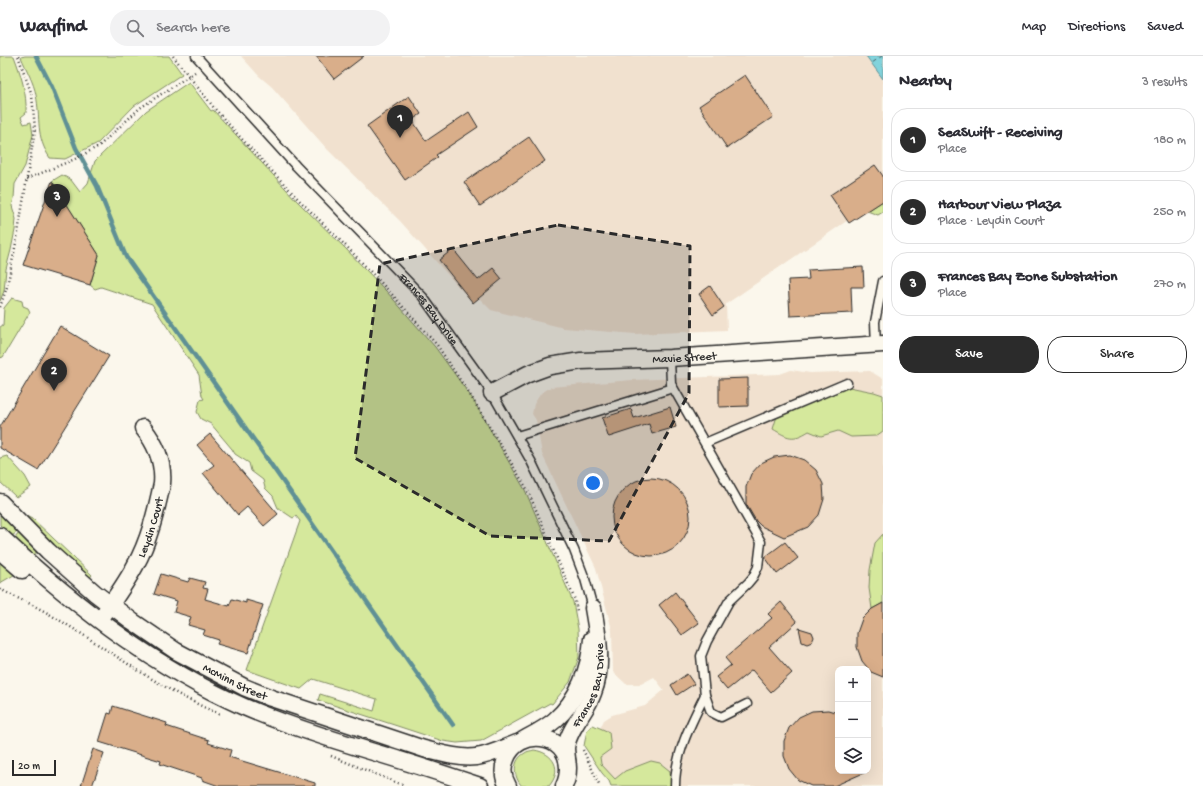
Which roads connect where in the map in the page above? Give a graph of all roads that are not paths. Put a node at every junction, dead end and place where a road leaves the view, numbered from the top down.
1 (196, 56) edge
2 (883, 281) edge
3 (879, 345) edge
4 (670, 358) junction
5 (847, 383) dead end
6 (673, 388) junction
7 (492, 393) junction
8 (143, 428) dead end
9 (517, 436) junction
10 (705, 443) junction
11 (0, 502) edge
12 (0, 536) edge
13 (0, 551) edge
14 (110, 605) junction
15 (585, 611) junction
16 (100, 620) junction
17 (705, 695) junction
18 (748, 704) dead end
19 (520, 741) junction
20 (568, 761) junction
21 (458, 782) edge
22 (480, 786) edge
23 (508, 786) edge
24 (564, 786) edge
25 (579, 786) edge
26 (675, 786) edge

1 - 7 lane, Frances Bay Drive
2 - 3 lane
3 - 4 street, Mavie Street
4 - 6 lane
4 - 7 street, Mavie Street
5 - 10 lane
6 - 9 lane
6 - 10 lane
7 - 9 lane, Frances Bay Drive
8 - 14 street, Leydin Court
9 - 15 lane, Frances Bay Drive
10 - 17 lane
11 - 14 street, McMinn Street
12 - 16 street, McMinn Street
13 - 16 street, McMinn Street
14 - 16 street, Leydin Court
14 - 19 street, McMinn Street
15 - 19 street, Frances Bay Drive
15 - 20 street, Frances Bay Drive
16 - 21 street, McMinn Street
17 - 18 lane
17 - 26 lane
19 - 20 street
19 - 23 street
20 - 24 street, Frances Bay Drive
20 - 25 street
21 - 22 street, McMinn Street

